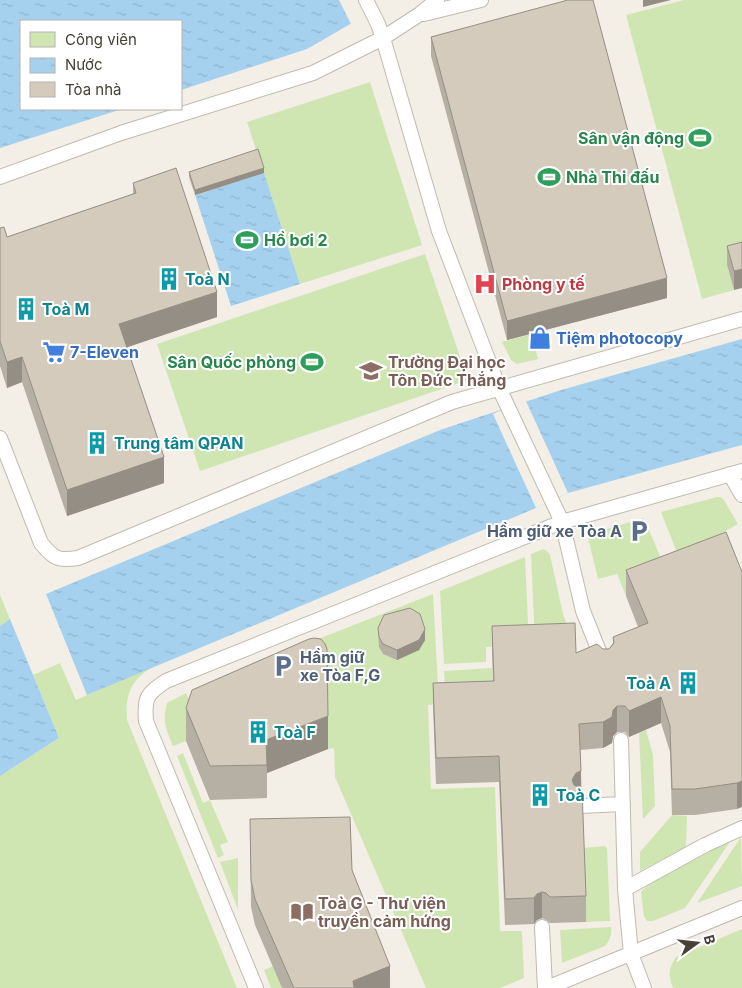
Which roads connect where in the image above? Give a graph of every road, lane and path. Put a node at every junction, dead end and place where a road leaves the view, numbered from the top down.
1 (366, 0) edge
2 (437, 0) edge
3 (481, 0) edge
4 (420, 14) junction
5 (383, 38) junction
6 (0, 177) edge
7 (742, 319) edge
8 (499, 388) junction
9 (0, 438) edge
10 (736, 472) edge
11 (742, 495) edge
12 (562, 522) junction
13 (605, 667) edge
14 (621, 740) dead end
15 (623, 804) junction
16 (581, 806) edge
17 (742, 828) edge
18 (626, 888) junction
19 (742, 908) edge
20 (542, 927) dead end
21 (630, 954) junction
22 (256, 988) edge
23 (546, 988) edge
24 (644, 988) edge

1 - 5 lane
2 - 4 lane
3 - 4 lane
4 - 5 lane
5 - 6 lane
5 - 8 lane
7 - 8 lane
8 - 9 lane
8 - 12 lane
10 - 11 lane
10 - 12 lane
12 - 13 lane
12 - 22 lane
14 - 15 lane
15 - 16 lane
15 - 18 lane
17 - 18 lane
18 - 21 lane
19 - 21 lane
20 - 23 lane
21 - 23 lane
21 - 24 lane

